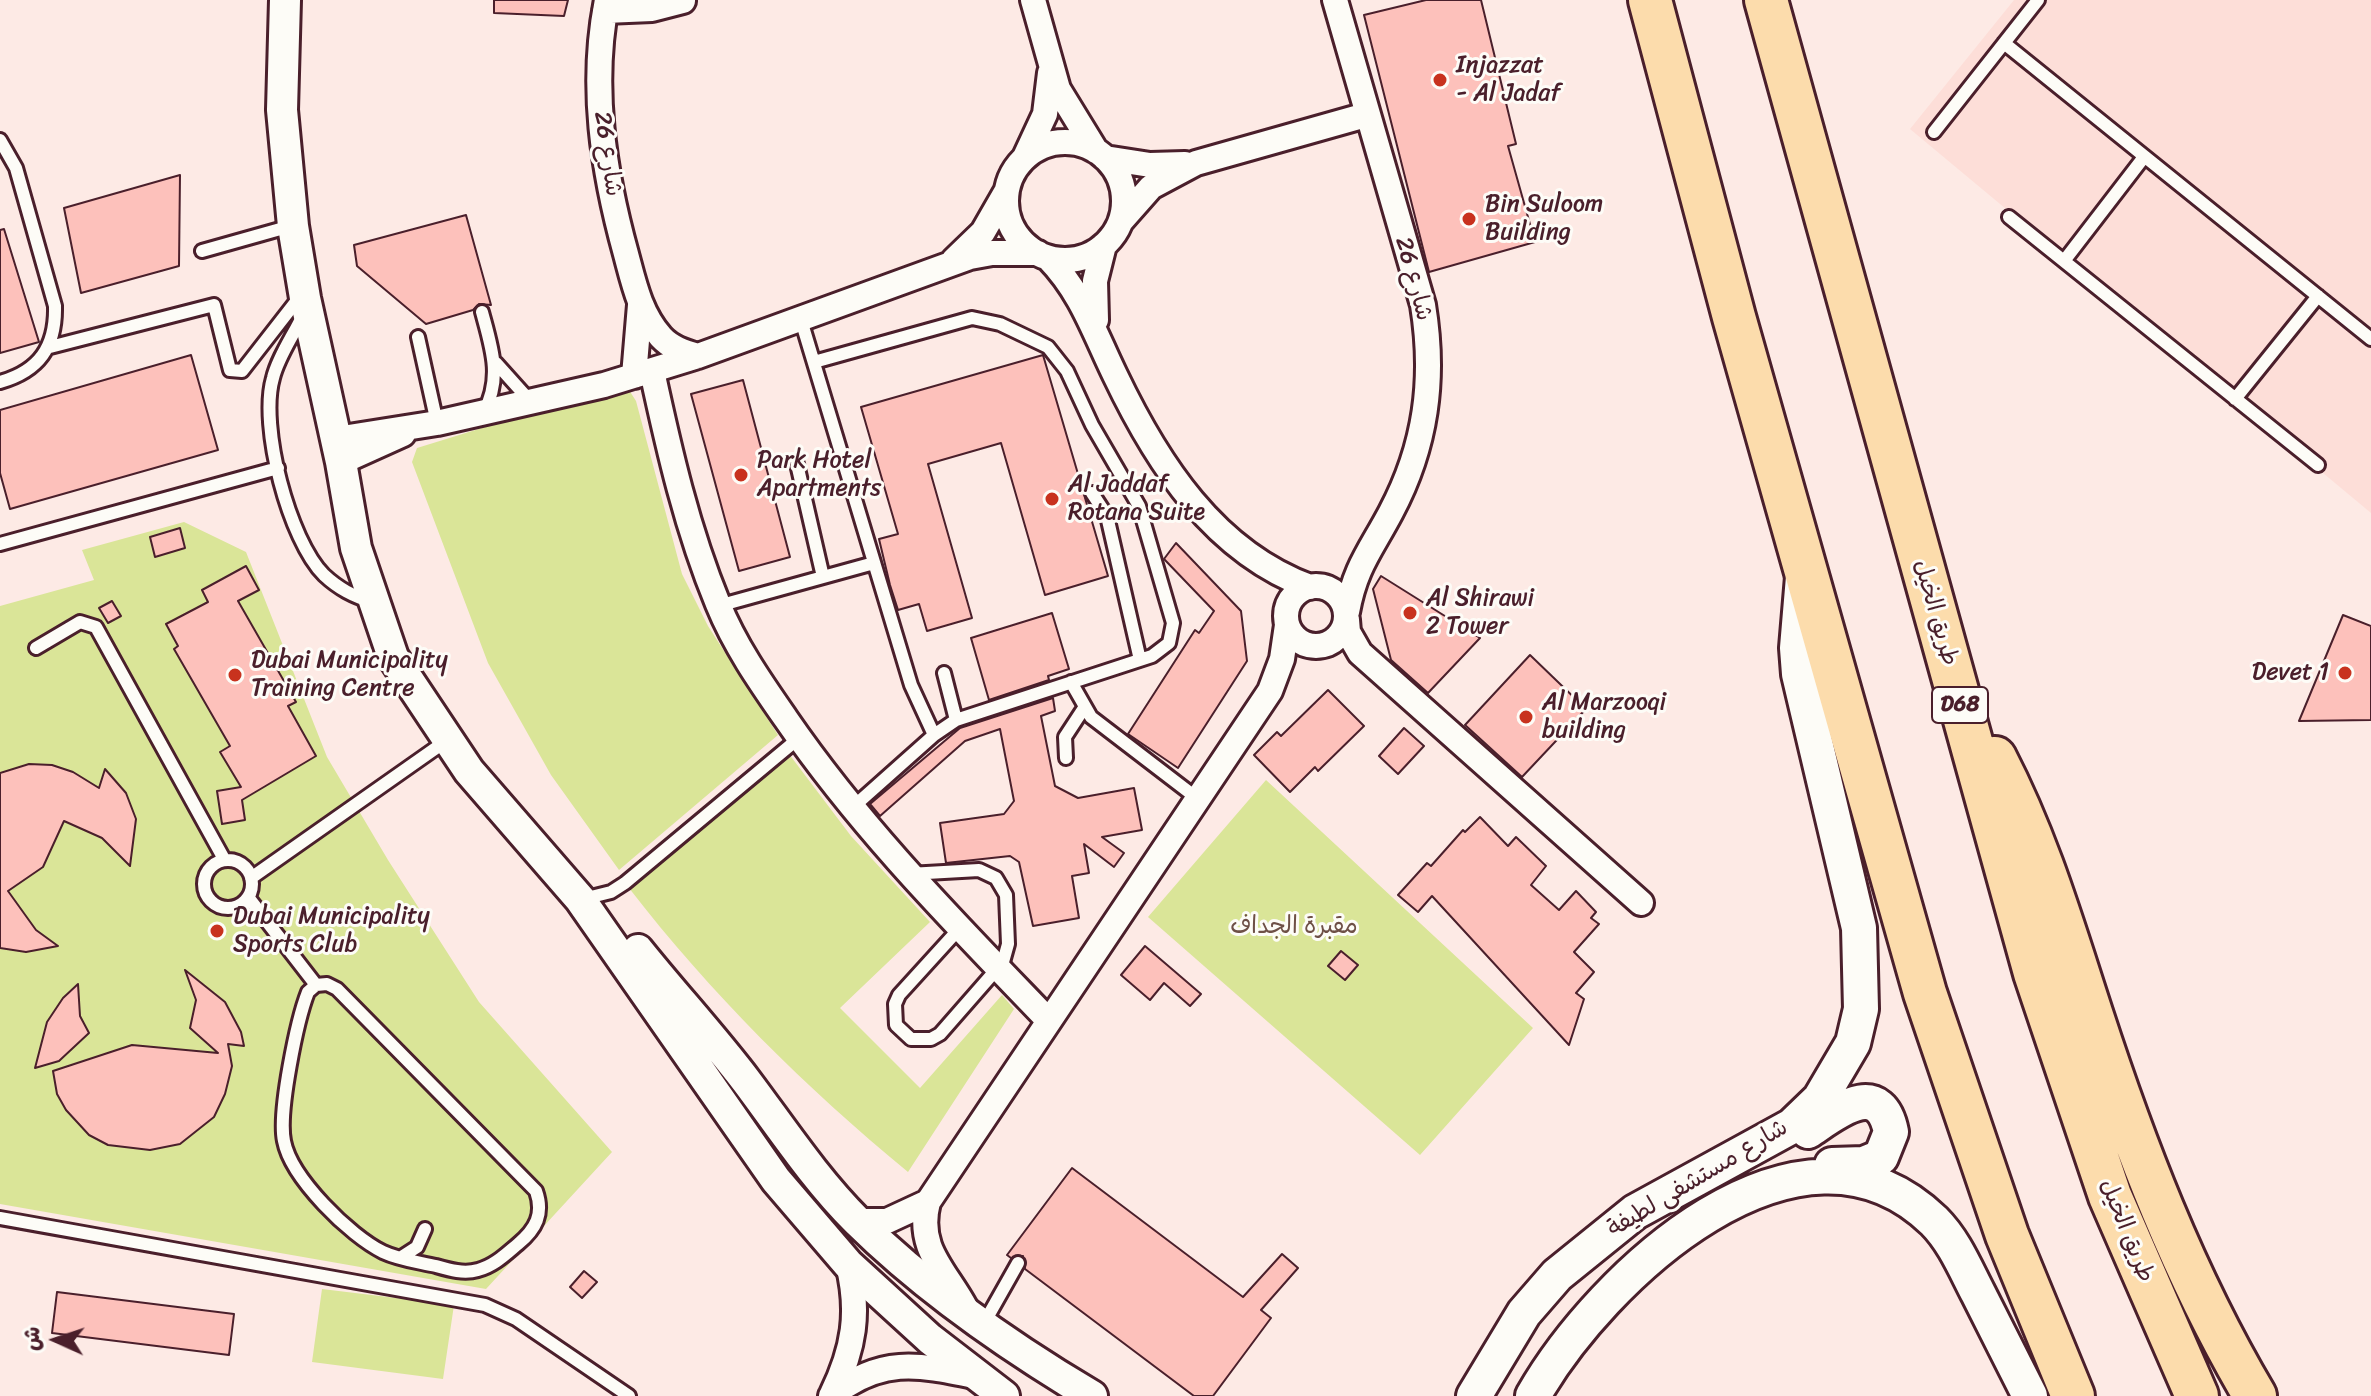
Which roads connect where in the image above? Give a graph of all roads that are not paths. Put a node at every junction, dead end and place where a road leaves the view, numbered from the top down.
1 (285, 0) edge
2 (686, 0) edge
3 (1033, 0) edge
4 (1335, 0) edge
5 (1650, 0) edge
6 (1766, 0) edge
7 (2038, 0) edge
8 (606, 6) edge
9 (2004, 43) junction
10 (1050, 67) junction
11 (1366, 115) junction
12 (1934, 132) dead end
13 (0, 140) edge
14 (1101, 154) junction
15 (1025, 157) junction
16 (2144, 157) junction
17 (1196, 163) junction
18 (1006, 190) junction
19 (2009, 217) dead end
20 (293, 226) junction
21 (1111, 235) junction
22 (202, 251) dead end
23 (1043, 256) junction
24 (2064, 261) junction
25 (949, 264) junction
26 (2318, 296) junction
27 (305, 299) junction
28 (640, 305) junction
29 (482, 312) dead end
30 (801, 320) junction
31 (418, 337) dead end
32 (1099, 338) junction
33 (2371, 339) edge
34 (50, 347) junction
35 (698, 356) junction
36 (814, 362) junction
37 (496, 363) junction
38 (643, 374) junction
39 (0, 382) edge
40 (2235, 399) junction
41 (531, 402) junction
42 (484, 412) junction
43 (426, 425) junction
44 (339, 450) junction
45 (797, 464) dead end
46 (2318, 465) dead end
47 (278, 468) junction
48 (1092, 493) dead end
49 (0, 544) edge
50 (1365, 551) junction
51 (1248, 557) junction
52 (1805, 561) junction
53 (874, 563) junction
54 (823, 577) junction
55 (1312, 586) junction
56 (372, 602) junction
57 (718, 606) junction
58 (1347, 616) junction
59 (1286, 621) junction
60 (1323, 646) junction
61 (36, 648) dead end
62 (1140, 660) junction
63 (1370, 661) junction
64 (944, 673) dead end
65 (1071, 682) junction
66 (1956, 690) junction
67 (1270, 691) junction
68 (1084, 708) junction
69 (956, 720) junction
70 (934, 735) junction
71 (799, 738) junction
72 (446, 741) junction
73 (1066, 758) dead end
74 (1198, 799) junction
75 (852, 808) junction
76 (224, 859) junction
77 (907, 875) junction
78 (251, 878) junction
79 (248, 897) junction
80 (580, 899) junction
81 (1641, 903) dead end
82 (959, 929) junction
83 (997, 969) junction
84 (316, 985) junction
85 (1049, 1021) junction
86 (1724, 1165) junction
87 (1746, 1195) junction
88 (928, 1202) junction
89 (0, 1218) edge
90 (857, 1221) junction
91 (425, 1229) dead end
92 (400, 1258) junction
93 (1018, 1263) dead end
94 (848, 1264) junction
95 (976, 1321) junction
96 (980, 1377) junction
97 (629, 1396) edge
98 (1004, 1396) edge
99 (1092, 1396) edge
100 (1474, 1396) edge
101 (1533, 1396) edge
102 (2030, 1396) edge
103 (2073, 1396) edge
104 (2197, 1396) edge
105 (2255, 1396) edge

1 - 20 street
2 - 8 street
3 - 10 street
4 - 11 street, شارع 26
5 - 52 highway
6 - 66 highway, طريق الخيل / D68
7 - 9 lane
8 - 28 street, شارع 26
9 - 12 lane
9 - 16 lane
10 - 14 street
10 - 15 street
11 - 17 street
11 - 50 street, شارع 26
13 - 34 lane
14 - 15 street
14 - 17 street
14 - 21 street
15 - 18 street
16 - 24 lane
16 - 26 lane
17 - 21 street
18 - 23 street
18 - 25 street
19 - 24 lane
20 - 22 lane
20 - 27 street
21 - 23 street
21 - 32 street
23 - 25 street
23 - 32 street
24 - 40 lane
25 - 30 street
26 - 33 lane
26 - 40 lane
27 - 34 lane
27 - 44 street
27 - 47 lane
28 - 35 street, شارع 26
28 - 38 street, شارع 26
29 - 37 lane
30 - 35 street
30 - 36 lane
31 - 43 lane
32 - 51 street
34 - 39 lane
35 - 38 street
36 - 53 lane
36 - 62 lane
37 - 41 lane
37 - 42 lane
38 - 41 street
38 - 57 street, شارع 26
40 - 46 lane
41 - 42 street
42 - 43 street
43 - 44 street
44 - 56 street
45 - 54 lane
47 - 49 lane
47 - 56 lane
48 - 62 lane
50 - 55 street, شارع 26
50 - 58 street, شارع 26
51 - 55 street
51 - 59 street
52 - 86 main road, شارع مستشفى لطيفة
52 - 103 highway
53 - 54 lane
53 - 70 lane
54 - 57 lane
55 - 58 street
55 - 59 street
56 - 72 street
57 - 71 street, شارع 26
58 - 60 street
58 - 63 street
59 - 60 street
59 - 67 street
60 - 63 street
60 - 67 street
61 - 76 lane
62 - 65 lane
63 - 81 street
64 - 69 lane
65 - 68 lane
65 - 69 lane
66 - 104 highway, طريق الخيل / D68
66 - 105 highway
67 - 74 street
68 - 73 lane
68 - 74 lane
69 - 70 lane
70 - 75 lane
71 - 75 street, شارع 26
71 - 80 lane
72 - 78 lane
72 - 80 street
74 - 85 street
75 - 77 street, شارع 26
76 - 78 lane
76 - 79 lane
77 - 82 street, شارع 26
77 - 83 lane
78 - 79 lane
79 - 84 lane
80 - 90 street
80 - 94 street
82 - 83 street, شارع 26
82 - 83 lane
83 - 85 street, شارع 26
84 - 92 lane
84 - 92 lane
85 - 88 street
86 - 87 main road
86 - 100 main road, شارع مستشفى لطيفة
87 - 101 main road, شارع مستشفى لطيفة
87 - 102 main road, شارع مستشفى لطيفة
88 - 90 street
88 - 95 street
89 - 97 lane
90 - 95 street
91 - 92 lane
93 - 95 lane
94 - 96 street
94 - 96 street
95 - 99 street
96 - 98 street

